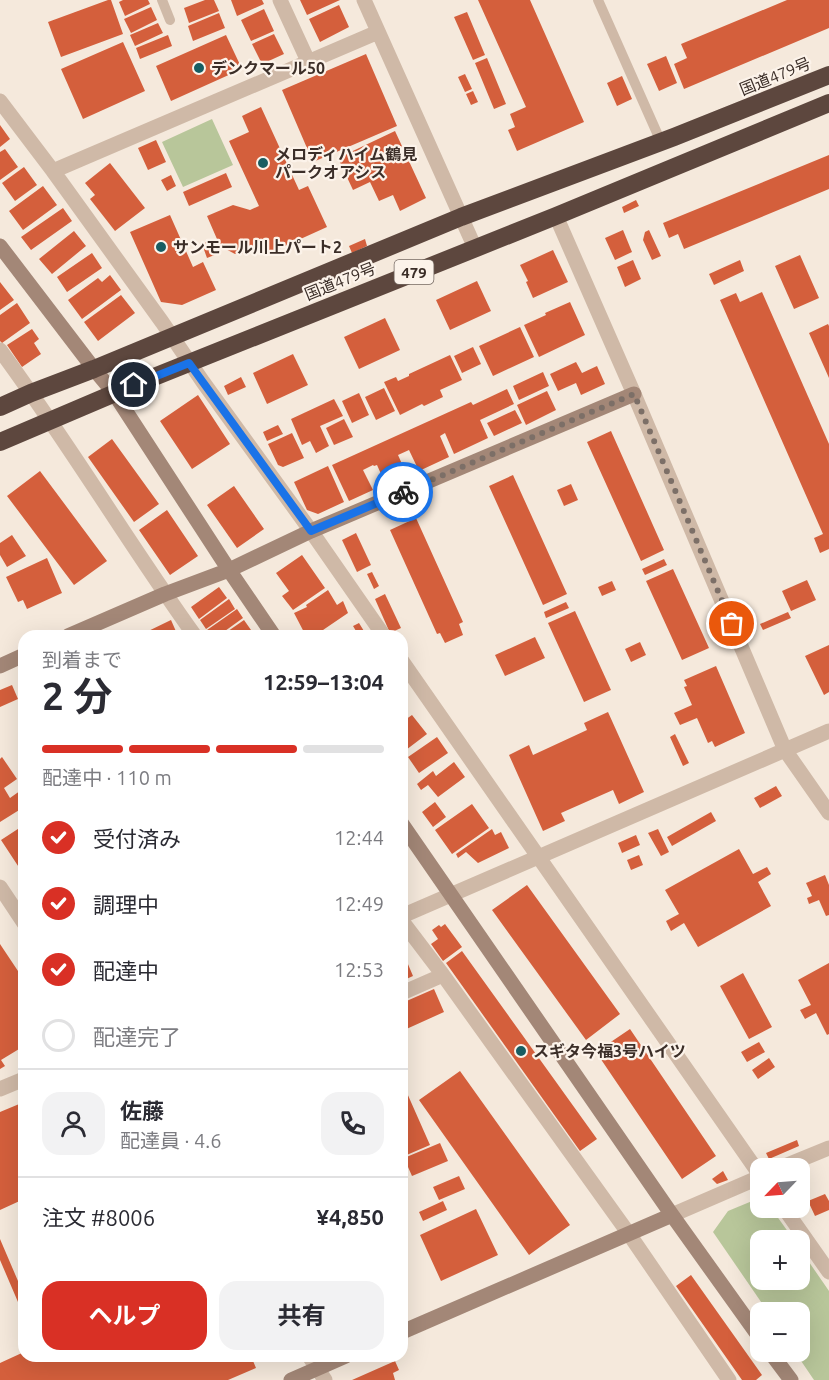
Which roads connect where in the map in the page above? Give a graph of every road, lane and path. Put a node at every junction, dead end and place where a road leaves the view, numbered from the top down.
1 (162, 0) edge
2 (280, 0) edge
3 (364, 0) edge
4 (598, 0) edge
5 (170, 20) dead end
6 (378, 32) junction
7 (308, 61) junction
8 (829, 75) edge
9 (0, 100) edge
10 (829, 103) edge
11 (661, 142) junction
12 (53, 171) junction
13 (556, 216) junction
14 (461, 217) junction
15 (0, 246) edge
16 (475, 248) junction
17 (171, 336) junction
18 (0, 350) edge
19 (189, 363) junction
20 (94, 369) junction
21 (31, 393) junction
22 (114, 393) junction
23 (634, 394) junction
24 (0, 407) edge
25 (50, 421) junction
26 (0, 442) edge
27 (311, 531) junction
28 (228, 570) junction
29 (165, 594) junction
30 (82, 630) edge
31 (191, 630) edge
32 (270, 630) edge
33 (380, 630) edge
34 (18, 658) edge
35 (0, 666) edge
36 (408, 670) edge
37 (829, 731) edge
38 (785, 750) junction
39 (829, 813) edge
40 (408, 833) edge
41 (539, 856) junction
42 (0, 887) edge
43 (450, 895) junction
44 (408, 913) edge
45 (18, 914) edge
46 (408, 929) edge
47 (443, 975) junction
48 (408, 990) edge
49 (18, 1082) edge
50 (0, 1089) edge
51 (829, 1148) edge
52 (804, 1158) edge
53 (750, 1162) edge
54 (750, 1180) edge
55 (672, 1215) junction
56 (791, 1218) edge
57 (629, 1234) junction
58 (829, 1272) edge
59 (750, 1324) edge
60 (408, 1329) edge
61 (332, 1362) edge
62 (778, 1362) edge
63 (317, 1368) edge
64 (291, 1380) edge
65 (729, 1380) edge
66 (791, 1380) edge

1 - 5 lane
2 - 7 street
3 - 6 street
4 - 11 lane
6 - 7 street
6 - 14 street
7 - 12 street
8 - 11 highway, 国道479号 / 479
9 - 12 street
10 - 13 highway, 国道479号 / 479
11 - 14 highway, 国道479号 / 479
12 - 17 street
13 - 16 highway, 国道479号 / 479
13 - 23 street
14 - 16 street
14 - 17 highway, 国道479号 / 479
15 - 20 street
16 - 19 highway, 国道479号 / 479
17 - 19 street
17 - 20 highway, 国道479号 / 479
18 - 21 street
19 - 22 highway, 国道479号 / 479
19 - 27 street
20 - 21 highway, 国道479号 / 479
20 - 22 street
21 - 24 highway, 国道479号 / 479
21 - 25 street
22 - 25 highway, 国道479号 / 479
22 - 28 street
23 - 27 street
23 - 38 street
25 - 26 highway, 国道479号 / 479
25 - 29 street
27 - 28 street
27 - 33 street
28 - 29 street
28 - 32 street
29 - 30 street
29 - 31 street
34 - 35 street
36 - 41 street
37 - 38 street
38 - 39 street
38 - 41 street
40 - 43 street
41 - 43 street
41 - 53 street
42 - 45 street
43 - 44 street
43 - 55 street
46 - 47 street
47 - 48 street
47 - 57 street
49 - 50 street
51 - 52 street
54 - 55 street
55 - 57 street
55 - 59 street
56 - 58 street
57 - 60 street
57 - 65 street
61 - 63 street
62 - 66 street
63 - 64 street

